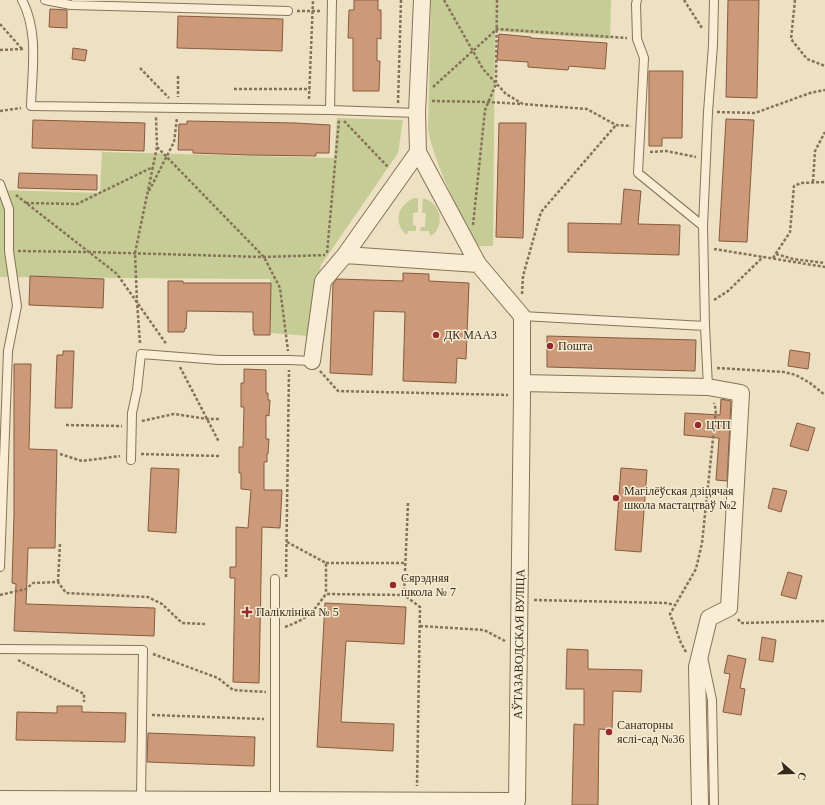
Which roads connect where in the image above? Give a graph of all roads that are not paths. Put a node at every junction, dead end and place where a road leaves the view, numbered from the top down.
1 (22, 0) edge
2 (45, 0) edge
3 (332, 0) edge
4 (422, 0) edge
5 (637, 0) edge
6 (714, 0) edge
7 (288, 11) road end
8 (417, 107) junction
9 (330, 110) junction
10 (418, 152) junction
11 (0, 184) edge
12 (703, 226) junction
13 (345, 254) junction
14 (478, 264) junction
15 (522, 316) junction
16 (706, 326) junction
17 (312, 362) joint
18 (708, 387) junction
19 (522, 389) junction
20 (131, 460) dead end
21 (0, 567) edge
22 (275, 579) dead end
23 (701, 647) junction
24 (0, 649) edge
25 (0, 799) edge
26 (141, 800) junction
27 (275, 801) junction
28 (707, 804) edge

1 - 9 lane
2 - 7 lane
3 - 9 lane
4 - 8 street
5 - 12 lane
6 - 12 lane
8 - 9 lane
8 - 10 street
10 - 13 street
10 - 14 street
11 - 21 lane
12 - 16 lane
13 - 14 street
13 - 17 street
14 - 15 street
15 - 16 lane
15 - 19 street, АЎТАЗАВОДСКАЯ ВУЛІЦА
16 - 18 lane
17 - 20 lane
18 - 19 street
18 - 23 street
19 - 27 street, АЎТАЗАВОДСКАЯ ВУЛІЦА
22 - 27 lane
23 - 28 street
23 - 28 lane
24 - 26 lane
25 - 26 street, АЎТАЗАВОДСКАЯ ВУЛІЦА
26 - 27 street, АЎТАЗАВОДСКАЯ ВУЛІЦА

